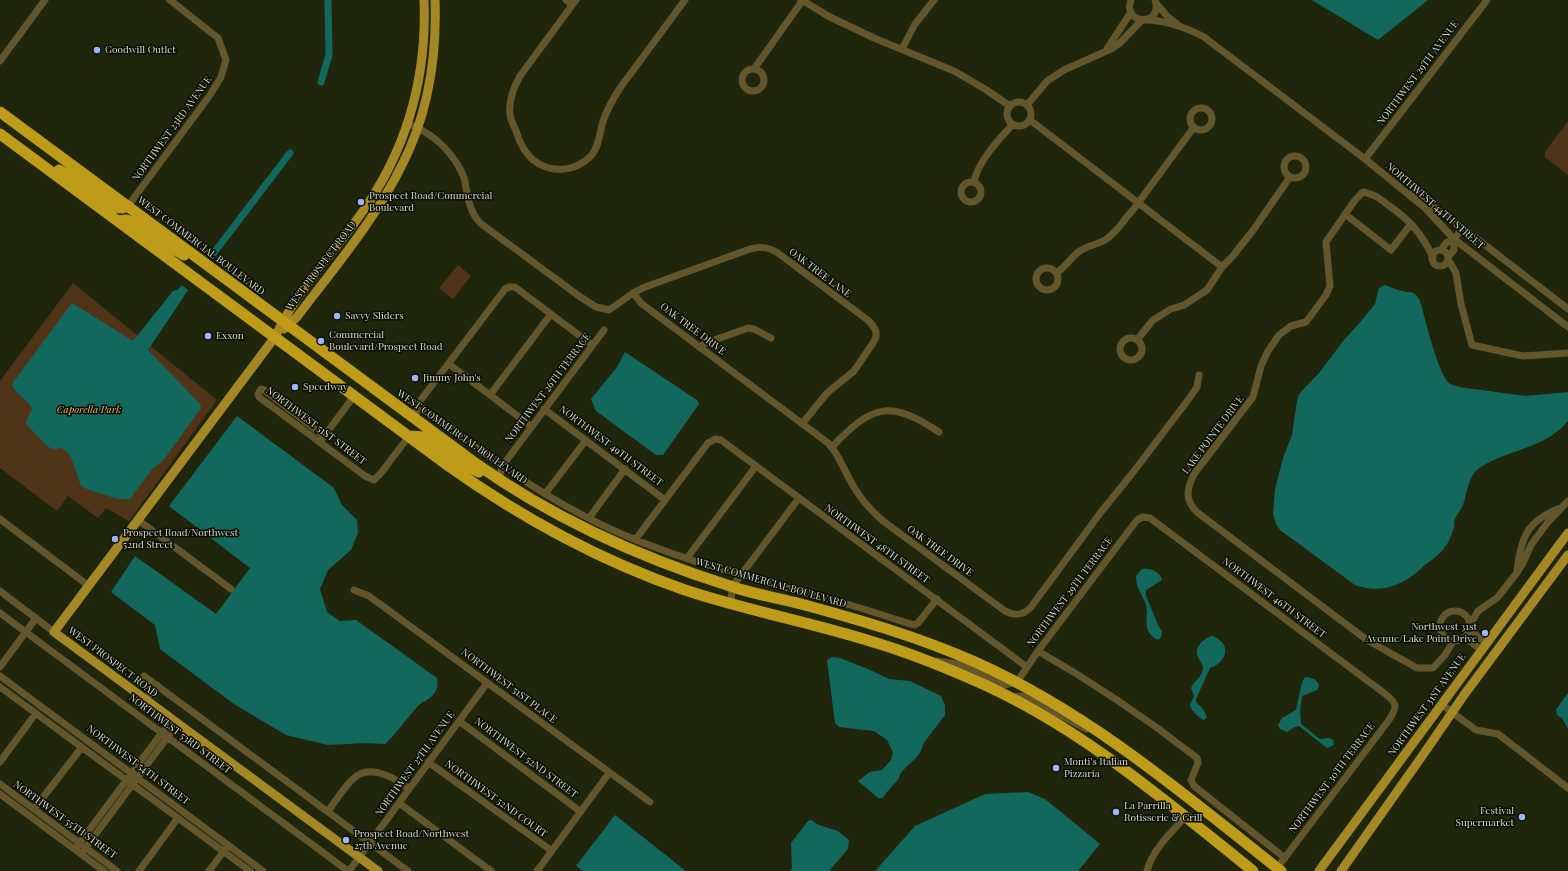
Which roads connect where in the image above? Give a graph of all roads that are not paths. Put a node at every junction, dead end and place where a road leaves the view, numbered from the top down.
1 (45, 0) edge
2 (170, 0) edge
3 (424, 0) edge
4 (435, 0) edge
5 (566, 0) edge
6 (685, 0) edge
7 (801, 0) edge
8 (934, 0) edge
9 (1126, 0) edge
10 (1131, 0) edge
11 (1487, 0) edge
12 (1156, 1) edge
13 (574, 2) edge
14 (1130, 11) junction
15 (1143, 20) junction
16 (1179, 25) junction
17 (1119, 32) junction
18 (1126, 37) junction
19 (902, 49) junction
20 (1107, 50) junction
21 (0, 61) edge
22 (754, 69) dead end
23 (1027, 105) junction
24 (1010, 106) junction
25 (0, 112) edge
26 (1030, 120) junction
27 (408, 124) junction
28 (1013, 124) junction
29 (1194, 127) dead end
30 (418, 128) junction
31 (0, 134) edge
32 (1365, 159) junction
33 (43, 165) junction
34 (1290, 176) dead end
35 (974, 182) dead end
36 (1137, 204) junction
37 (128, 206) junction
38 (1345, 214) junction
39 (119, 221) junction
40 (1411, 224) junction
41 (1463, 228) junction
42 (1454, 239) junction
43 (1435, 251) junction
44 (1447, 260) junction
45 (210, 267) junction
46 (1222, 267) junction
47 (1056, 273) dead end
48 (633, 294) junction
49 (1568, 309) edge
50 (550, 314) junction
51 (286, 323) junction
52 (1568, 327) edge
53 (604, 330) dead end
54 (275, 337) junction
55 (771, 338) dead end
56 (1137, 340) dead end
57 (592, 345) junction
58 (700, 347) junction
59 (1568, 352) edge
60 (449, 364) junction
61 (1199, 375) dead end
62 (490, 395) junction
63 (354, 396) junction
64 (418, 405) junction
65 (544, 409) junction
66 (415, 419) junction
67 (802, 424) junction
68 (531, 426) junction
69 (939, 432) dead end
70 (409, 436) junction
71 (322, 439) junction
72 (586, 440) junction
73 (832, 447) junction
74 (502, 466) junction
75 (756, 466) junction
76 (625, 469) junction
77 (499, 479) junction
78 (545, 494) junction
79 (798, 498) junction
80 (665, 500) junction
81 (1568, 501) edge
82 (1562, 507) junction
83 (1143, 517) joint
84 (589, 518) junction
85 (0, 519) edge
86 (138, 520) junction
87 (1568, 533) edge
88 (635, 540) junction
89 (1568, 555) edge
90 (687, 558) junction
91 (1516, 574) junction
92 (740, 575) junction
93 (89, 586) junction
94 (732, 587) junction
95 (231, 589) dead end
96 (354, 590) dead end
97 (0, 591) edge
98 (937, 600) junction
99 (731, 604) junction
100 (1478, 611) junction
101 (0, 613) edge
102 (1466, 615) junction
103 (36, 618) junction
104 (1470, 626) junction
105 (26, 632) junction
106 (54, 632) junction
107 (1462, 639) junction
108 (1454, 640) junction
109 (1484, 646) junction
110 (1038, 651) junction
111 (918, 657) junction
112 (0, 667) edge
113 (1027, 667) junction
114 (0, 676) edge
115 (144, 676) dead end
116 (1017, 682) junction
117 (487, 683) junction
118 (156, 685) junction
119 (0, 686) edge
120 (1008, 697) junction
121 (146, 699) junction
122 (1392, 699) joint
123 (1441, 704) junction
124 (1452, 712) junction
125 (36, 713) junction
126 (175, 721) junction
127 (459, 721) junction
128 (165, 735) junction
129 (1105, 735) junction
130 (82, 747) junction
131 (0, 762) edge
132 (428, 762) junction
133 (132, 773) junction
134 (609, 773) junction
135 (138, 778) junction
136 (126, 780) junction
137 (0, 784) edge
138 (133, 785) junction
139 (1568, 788) edge
140 (409, 789) junction
141 (0, 794) edge
142 (650, 802) dead end
143 (399, 803) junction
144 (34, 810) junction
145 (328, 811) junction
146 (581, 812) junction
147 (1185, 817) junction
148 (178, 818) junction
149 (370, 843) junction
150 (228, 845) junction
151 (77, 846) junction
152 (84, 851) junction
153 (552, 851) junction
154 (224, 852) junction
155 (359, 857) junction
156 (1285, 858) junction
157 (1279, 870) edge
158 (104, 871) edge
159 (117, 871) edge
160 (139, 871) edge
161 (209, 871) edge
162 (250, 871) edge
163 (264, 871) edge
164 (349, 871) edge
165 (357, 871) edge
166 (378, 871) edge
167 (408, 871) edge
168 (491, 871) edge
169 (537, 871) edge
170 (1147, 871) edge
171 (1252, 871) edge
172 (1319, 871) edge
173 (1341, 871) edge

1 - 21 street
2 - 37 street, NORTHWEST 23RD AVENUE
3 - 27 main road, WEST PROSPECT ROAD
4 - 30 main road, WEST PROSPECT ROAD
5 - 13 street
6 - 13 street
7 - 19 street
7 - 22 street
8 - 19 street
9 - 14 street
10 - 14 street
11 - 32 street, NORTHWEST 29TH AVENUE
12 - 15 street
12 - 16 street, NORTHWEST 44TH STREET
14 - 15 street
14 - 17 street
15 - 16 street, NORTHWEST 44TH STREET
15 - 18 street
16 - 32 street, NORTHWEST 44TH STREET
17 - 18 street
17 - 20 street
18 - 20 street
19 - 24 street
20 - 23 street
23 - 24 street
23 - 26 street
24 - 28 street
25 - 37 highway, WEST COMMERCIAL BOULEVARD
26 - 28 street
26 - 36 street
27 - 30 street
27 - 51 main road, WEST PROSPECT ROAD
28 - 35 street
29 - 36 street
30 - 48 street
30 - 51 main road, WEST PROSPECT ROAD
31 - 33 highway, WEST COMMERCIAL BOULEVARD
32 - 41 street, NORTHWEST 44TH STREET
32 - 42 street, NORTHWEST 44TH STREET
33 - 37 highway
33 - 39 highway, WEST COMMERCIAL BOULEVARD
34 - 46 street
36 - 46 street
36 - 47 street
37 - 45 highway, WEST COMMERCIAL BOULEVARD
38 - 40 street, LAKE POINTE DRIVE
38 - 40 street
38 - 108 street, LAKE POINTE DRIVE
39 - 45 highway
39 - 54 highway, WEST COMMERCIAL BOULEVARD
40 - 43 street, LAKE POINTE DRIVE
41 - 42 street
41 - 49 street, NORTHWEST 44TH STREET
42 - 43 street
42 - 44 street
42 - 52 street, NORTHWEST 44TH STREET
43 - 44 street, LAKE POINTE DRIVE
43 - 44 street, LAKE POINTE DRIVE
44 - 59 street, LAKE POINTE DRIVE
45 - 51 highway, WEST COMMERCIAL BOULEVARD
46 - 56 street
48 - 58 street, OAK TREE DRIVE
48 - 67 street, OAK TREE LANE
50 - 57 street
50 - 60 street
50 - 62 street
51 - 54 main road, WEST PROSPECT ROAD
51 - 66 highway, WEST COMMERCIAL BOULEVARD
53 - 57 street, NORTHWEST 26TH TERRACE
54 - 63 highway, WEST COMMERCIAL BOULEVARD
54 - 86 main road, WEST PROSPECT ROAD
55 - 58 street
57 - 65 street, NORTHWEST 26TH TERRACE
58 - 67 street, OAK TREE DRIVE
60 - 62 street
60 - 64 street
61 - 73 street, OAK TREE DRIVE
62 - 68 street
63 - 70 highway, WEST COMMERCIAL BOULEVARD
63 - 71 street
64 - 66 street
64 - 74 street
65 - 68 street, NORTHWEST 26TH TERRACE
65 - 72 street, NORTHWEST 49TH STREET
66 - 77 highway, WEST COMMERCIAL BOULEVARD
67 - 73 street, OAK TREE DRIVE
68 - 74 street, NORTHWEST 26TH TERRACE
69 - 73 street
70 - 71 street, NORTHWEST 51ST STREET
70 - 77 highway
70 - 99 highway, WEST COMMERCIAL BOULEVARD
71 - 71 street, NORTHWEST 51ST STREET
72 - 76 street, NORTHWEST 49TH STREET
72 - 78 street
74 - 77 street, NORTHWEST 26TH TERRACE
74 - 78 street
75 - 79 street, NORTHWEST 48TH STREET
75 - 80 street, NORTHWEST 48TH STREET
75 - 90 street
76 - 80 street, NORTHWEST 49TH STREET
76 - 84 street
77 - 94 highway, WEST COMMERCIAL BOULEVARD
78 - 84 street
79 - 92 street
79 - 98 street, NORTHWEST 48TH STREET
80 - 88 street
81 - 82 street
82 - 91 street
82 - 91 street
83 - 110 street, NORTHWEST 29TH TERRACE
83 - 122 street, NORTHWEST 46TH STREET
84 - 88 street
85 - 93 street
86 - 93 main road, WEST PROSPECT ROAD
86 - 95 street
87 - 109 main road, NORTHWEST 31ST AVENUE
88 - 90 street
89 - 124 main road
90 - 92 street
91 - 100 street
92 - 94 street
92 - 98 street
93 - 106 main road, WEST PROSPECT ROAD
94 - 99 street
94 - 116 highway, WEST COMMERCIAL BOULEVARD
96 - 117 street, NORTHWEST 51ST PLACE
97 - 103 street
98 - 113 street, NORTHWEST 48TH STREET
99 - 111 highway, WEST COMMERCIAL BOULEVARD
100 - 102 street
100 - 104 street
101 - 105 street, NORTHWEST 53RD STREET
102 - 104 street
102 - 108 street
103 - 105 street
103 - 106 street
104 - 107 street
104 - 109 street
105 - 112 street
105 - 128 street, NORTHWEST 53RD STREET
106 - 121 main road, WEST PROSPECT ROAD
107 - 108 street
107 - 109 street
109 - 123 main road, NORTHWEST 31ST AVENUE
110 - 113 street, NORTHWEST 29TH TERRACE
110 - 156 street
111 - 116 street, WEST COMMERCIAL BOULEVARD
111 - 120 highway, WEST COMMERCIAL BOULEVARD
113 - 116 street, NORTHWEST 29TH TERRACE
114 - 133 street, NORTHWEST 54TH STREET
115 - 118 street
116 - 129 highway, WEST COMMERCIAL BOULEVARD
117 - 127 street, NORTHWEST 27TH AVENUE
117 - 134 street, NORTHWEST 51ST PLACE
118 - 121 street, NORTHWEST 53RD STREET
118 - 145 street
119 - 125 street, NORTHWEST 54TH STREET
120 - 129 street, WEST COMMERCIAL BOULEVARD
120 - 147 highway, WEST COMMERCIAL BOULEVARD
121 - 126 main road, WEST PROSPECT ROAD
122 - 156 street, NORTHWEST 30TH TERRACE
123 - 124 street
123 - 172 main road, NORTHWEST 31ST AVENUE
124 - 139 street
124 - 173 main road
125 - 130 street, NORTHWEST 54TH STREET
125 - 131 street
126 - 128 street
126 - 155 main road, WEST PROSPECT ROAD
127 - 132 street, NORTHWEST 27TH AVENUE
127 - 146 street, NORTHWEST 52ND STREET
128 - 133 street
128 - 135 street
128 - 164 street, NORTHWEST 53RD STREET
129 - 157 highway, WEST COMMERCIAL BOULEVARD
130 - 136 street, NORTHWEST 54TH STREET
130 - 144 street
132 - 140 street, NORTHWEST 27TH AVENUE
132 - 153 street, NORTHWEST 52ND COURT
133 - 135 street, NORTHWEST 54TH STREET
133 - 136 street
134 - 142 street, NORTHWEST 51ST PLACE
134 - 146 street
135 - 138 street
135 - 150 street, NORTHWEST 54TH STREET
136 - 138 street, NORTHWEST 54TH STREET
136 - 151 street
137 - 144 street, NORTHWEST 55TH STREET
138 - 148 street, NORTHWEST 54TH STREET
138 - 152 street
140 - 143 street, NORTHWEST 27TH AVENUE
140 - 145 street
141 - 151 street, NORTHWEST 55TH STREET
143 - 149 street, NORTHWEST 27TH AVENUE
143 - 168 street
144 - 151 street, NORTHWEST 55TH STREET
145 - 149 street
146 - 153 street
147 - 170 street
147 - 171 highway, WEST COMMERCIAL BOULEVARD
148 - 154 street, NORTHWEST 54TH STREET
148 - 160 street
149 - 155 street, NORTHWEST 27TH AVENUE
149 - 167 street
150 - 154 street
150 - 163 street, NORTHWEST 54TH STREET
151 - 152 street, NORTHWEST 55TH STREET
152 - 158 street, NORTHWEST 55TH STREET
152 - 159 street, NORTHWEST 55TH STREET
153 - 169 street
154 - 161 street
154 - 162 street, NORTHWEST 54TH STREET
155 - 164 street, NORTHWEST 27TH AVENUE
155 - 165 street
155 - 166 main road, WEST PROSPECT ROAD
156 - 157 street, NORTHWEST 30TH TERRACE

